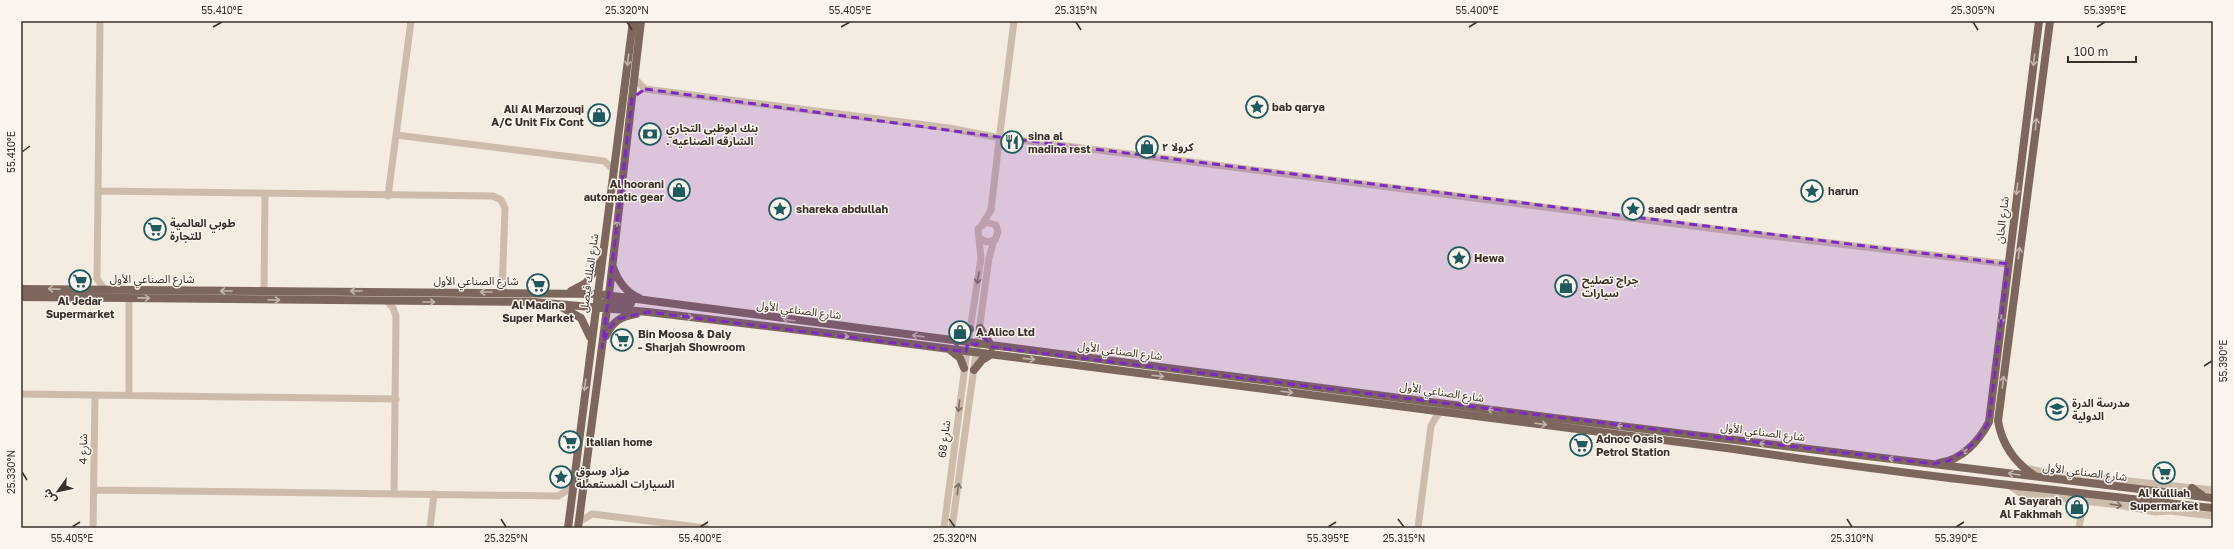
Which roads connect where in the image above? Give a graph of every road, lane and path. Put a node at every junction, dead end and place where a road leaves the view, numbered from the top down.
1 (100, 21) edge
2 (411, 21) edge
3 (634, 21) edge
4 (641, 21) edge
5 (1014, 21) edge
6 (2039, 21) edge
7 (2050, 21) edge
8 (634, 78) junction
9 (645, 89) junction
10 (632, 98) junction
11 (396, 135) junction
12 (999, 137) junction
13 (617, 152) junction
14 (604, 160) junction
15 (614, 170) junction
16 (98, 191) junction
17 (265, 194) junction
18 (388, 196) junction
19 (991, 210) junction
20 (983, 223) junction
21 (996, 225) junction
22 (980, 239) junction
23 (994, 240) junction
24 (603, 256) junction
25 (2008, 264) junction
26 (613, 265) junction
27 (97, 279) junction
28 (21, 289) edge
29 (89, 290) junction
30 (105, 290) junction
31 (264, 291) junction
32 (502, 292) junction
33 (567, 292) junction
34 (21, 297) edge
35 (129, 298) junction
36 (387, 301) junction
37 (597, 301) junction
38 (404, 302) junction
39 (534, 302) junction
40 (608, 302) junction
41 (651, 302) junction
42 (555, 305) junction
43 (648, 312) junction
44 (396, 316) junction
45 (980, 328) junction
46 (970, 329) junction
47 (591, 340) junction
48 (957, 342) junction
49 (992, 347) junction
50 (602, 348) junction
51 (967, 348) junction
52 (976, 349) junction
53 (949, 350) junction
54 (990, 355) junction
55 (964, 368) junction
56 (974, 370) junction
57 (21, 394) edge
58 (95, 395) junction
59 (128, 395) junction
60 (396, 399) junction
61 (1426, 410) junction
62 (1441, 412) junction
63 (1431, 426) junction
64 (1933, 464) junction
65 (2023, 467) junction
66 (2038, 478) junction
67 (2148, 483) junction
68 (2010, 486) junction
69 (573, 487) junction
70 (2192, 488) junction
71 (2137, 489) junction
72 (94, 490) junction
73 (2213, 490) edge
74 (2074, 493) junction
75 (394, 494) junction
76 (434, 494) junction
77 (558, 496) junction
78 (2209, 498) edge
79 (582, 500) junction
80 (2079, 501) junction
81 (2089, 502) junction
82 (571, 506) junction
83 (2213, 508) edge
84 (592, 514) junction
85 (2213, 516) edge
86 (578, 525) edge
87 (93, 528) edge
88 (430, 528) edge
89 (568, 528) edge
90 (706, 528) edge
91 (944, 528) edge
92 (952, 528) edge
93 (1418, 528) edge
94 (2080, 528) edge

1 - 16 street
2 - 11 street
3 -> 13 main road, شارع الملك فيصل
4 - 8 main road, شارع الملك فيصل
5 - 12 street
6 -> 25 main road, شارع الخان
65 -> 7 main road, شارع الخان
8 - 9 street
8 - 10 main road, شارع الملك فيصل
9 - 10 street
9 - 12 street
26 -> 10 main road, شارع الملك فيصل
11 - 14 street
11 - 18 street
12 - 19 street
12 - 25 street
13 - 14 street
13 - 15 main road, شارع الملك فيصل
14 - 15 street
15 - 24 main road, شارع الملك فيصل
16 - 17 street
16 - 27 street
17 - 18 street
17 - 31 street
18 - 32 street
19 - 20 street
19 - 21 street
20 - 21 street
20 - 22 street
21 - 23 street
22 - 23 street
22 -> 46 street, شارع 68
23 - 45 street, شارع 68
24 - 33 main road
24 - 37 main road, شارع الملك فيصل
25 -> 64 main road, شارع الخان
26 - 40 main road, شارع الملك فيصل
26 - 41 main road
27 - 29 street
27 - 30 street
29 -> 28 main road, شارع الصناعي الأول
29 - 30 main road, شارع الصناعي الأول
31 -> 30 main road, شارع الصناعي الأول
32 -> 31 main road, شارع الصناعي الأول
32 - 33 main road, شارع الصناعي الأول
33 - 37 main road, شارع الصناعي الأول
34 - 35 main road, شارع الصناعي الأول
35 -> 36 main road, شارع الصناعي الأول
35 - 59 street
36 - 38 main road, شارع الصناعي الأول
36 - 44 street
37 - 39 main road
37 - 40 main road
37 - 40 main road, شارع الصناعي الأول
37 - 42 main road, شارع الصناعي الأول
37 - 47 main road, شارع الملك فيصل
38 -> 39 main road, شارع الصناعي الأول
38 - 44 street
39 - 42 main road, شارع الصناعي الأول
40 - 41 main road
40 - 43 main road, شارع الصناعي الأول
40 - 50 main road, شارع الملك فيصل
48 -> 41 main road, شارع الصناعي الأول
42 - 47 main road
43 - 50 main road
43 -> 53 main road, شارع الصناعي الأول
44 - 60 street
45 - 49 main road
45 - 52 street, شارع 68
46 - 48 main road
46 - 51 street, شارع 68
47 -> 69 main road, شارع الملك فيصل
48 - 51 main road, شارع الصناعي الأول
49 - 52 main road, شارع الصناعي الأول
64 -> 49 main road, شارع الصناعي الأول
50 - 79 main road, شارع الملك فيصل
51 - 52 main road, شارع الصناعي الأول
51 - 53 main road, شارع الصناعي الأول
51 - 55 street, شارع 68
52 - 54 main road, شارع الصناعي الأول
52 - 56 street, شارع 68
53 - 55 main road
54 - 56 main road
54 -> 61 main road, شارع الصناعي الأول
55 -> 91 street, شارع 68
92 -> 56 street, شارع 68
57 - 58 street
58 - 59 street
58 - 72 street, شارع 4
59 - 60 street
60 - 75 street
61 - 62 main road, شارع الصناعي الأول
61 - 63 street
62 - 63 street
62 -> 68 main road, شارع الصناعي الأول
63 - 93 street
66 -> 64 main road, شارع الصناعي الأول
65 - 66 main road
65 - 67 street
66 - 71 main road, شارع الصناعي الأول
67 - 70 street
67 - 71 main road
68 - 74 main road, شارع الصناعي الأول
68 - 80 street
69 - 77 street
69 - 82 main road, شارع الملك فيصل
70 - 73 street
70 - 78 main road
71 - 78 main road, شارع الصناعي الأول
72 - 75 street
72 - 87 street, شارع 4
74 - 80 main road
74 - 83 main road, شارع الصناعي الأول
75 - 76 street
76 - 77 street
76 - 88 street
77 - 82 street
79 - 84 street
79 - 86 main road, شارع الملك فيصل
80 - 81 street
80 - 94 street
81 -> 85 street
81 - 94 street
82 - 89 main road, شارع الملك فيصل
84 - 86 street
84 - 90 street

